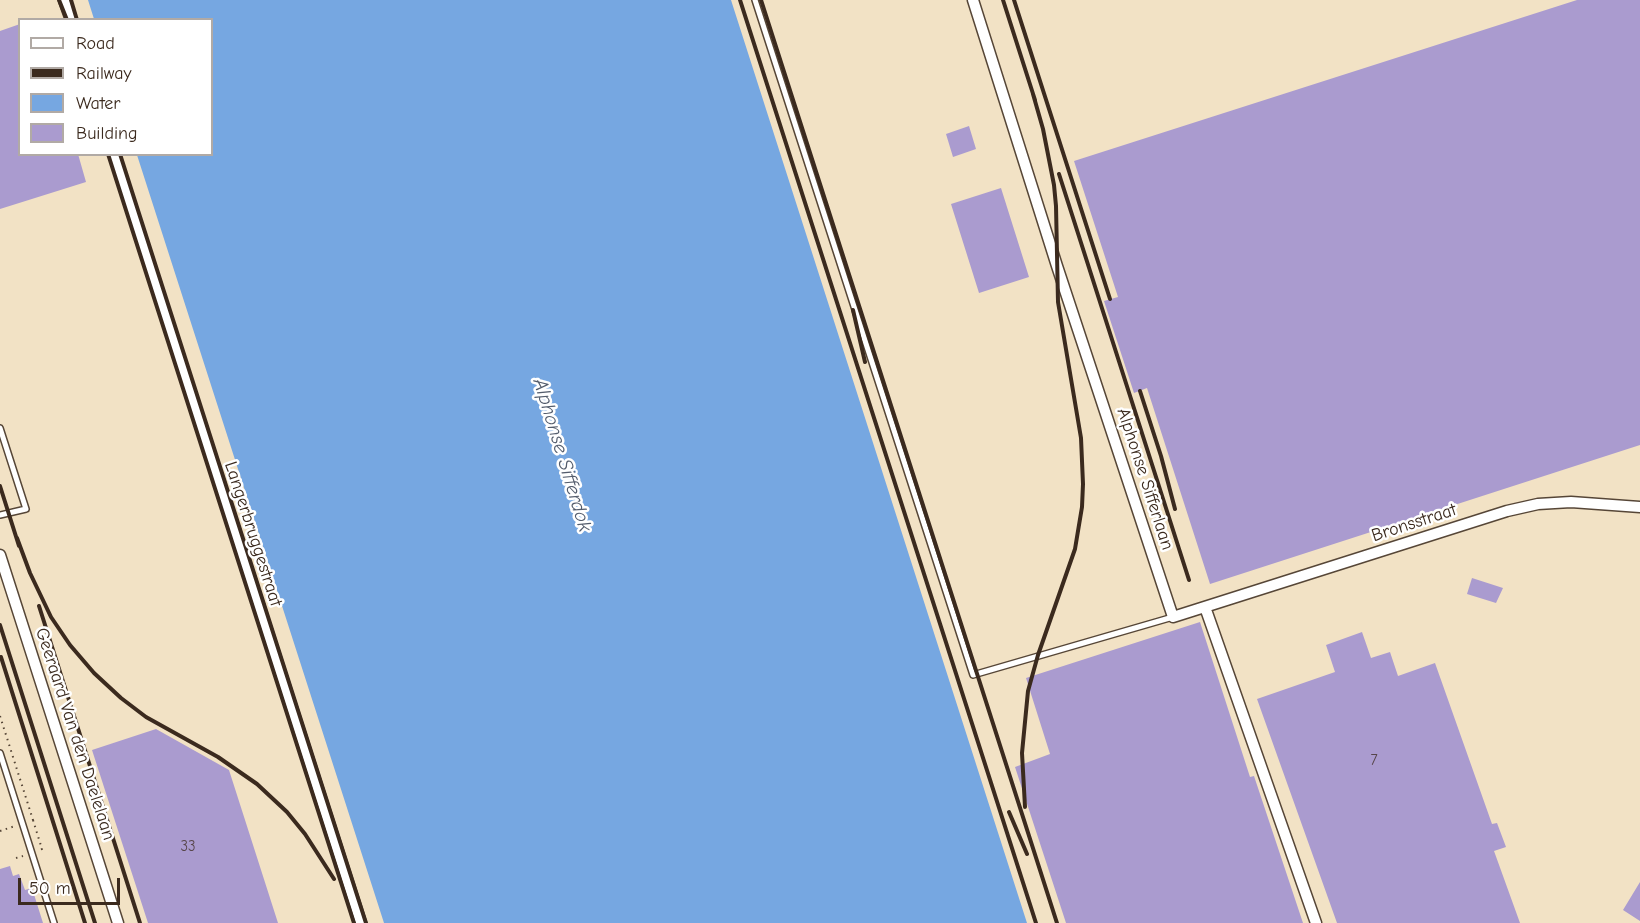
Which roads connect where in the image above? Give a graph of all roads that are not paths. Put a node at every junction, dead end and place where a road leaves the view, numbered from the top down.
1 (64, 0) edge
2 (755, 0) edge
3 (973, 0) edge
4 (70, 18) edge
5 (115, 156) edge
6 (0, 428) edge
7 (1640, 507) edge
8 (0, 515) edge
9 (0, 555) edge
10 (1204, 607) junction
11 (1173, 617) junction
12 (0, 753) edge
13 (54, 923) edge
14 (118, 923) edge
15 (361, 923) edge
16 (1316, 923) edge

1 - 4 street
2 - 11 lane
3 - 11 street, Alphonse Sifferlaan
5 - 15 street, Langerbruggestraat
6 - 8 lane
7 - 10 street, Bronsstraat
9 - 14 street, Geeraard Van den Daelelaan
10 - 11 street
10 - 16 street
12 - 13 lane

